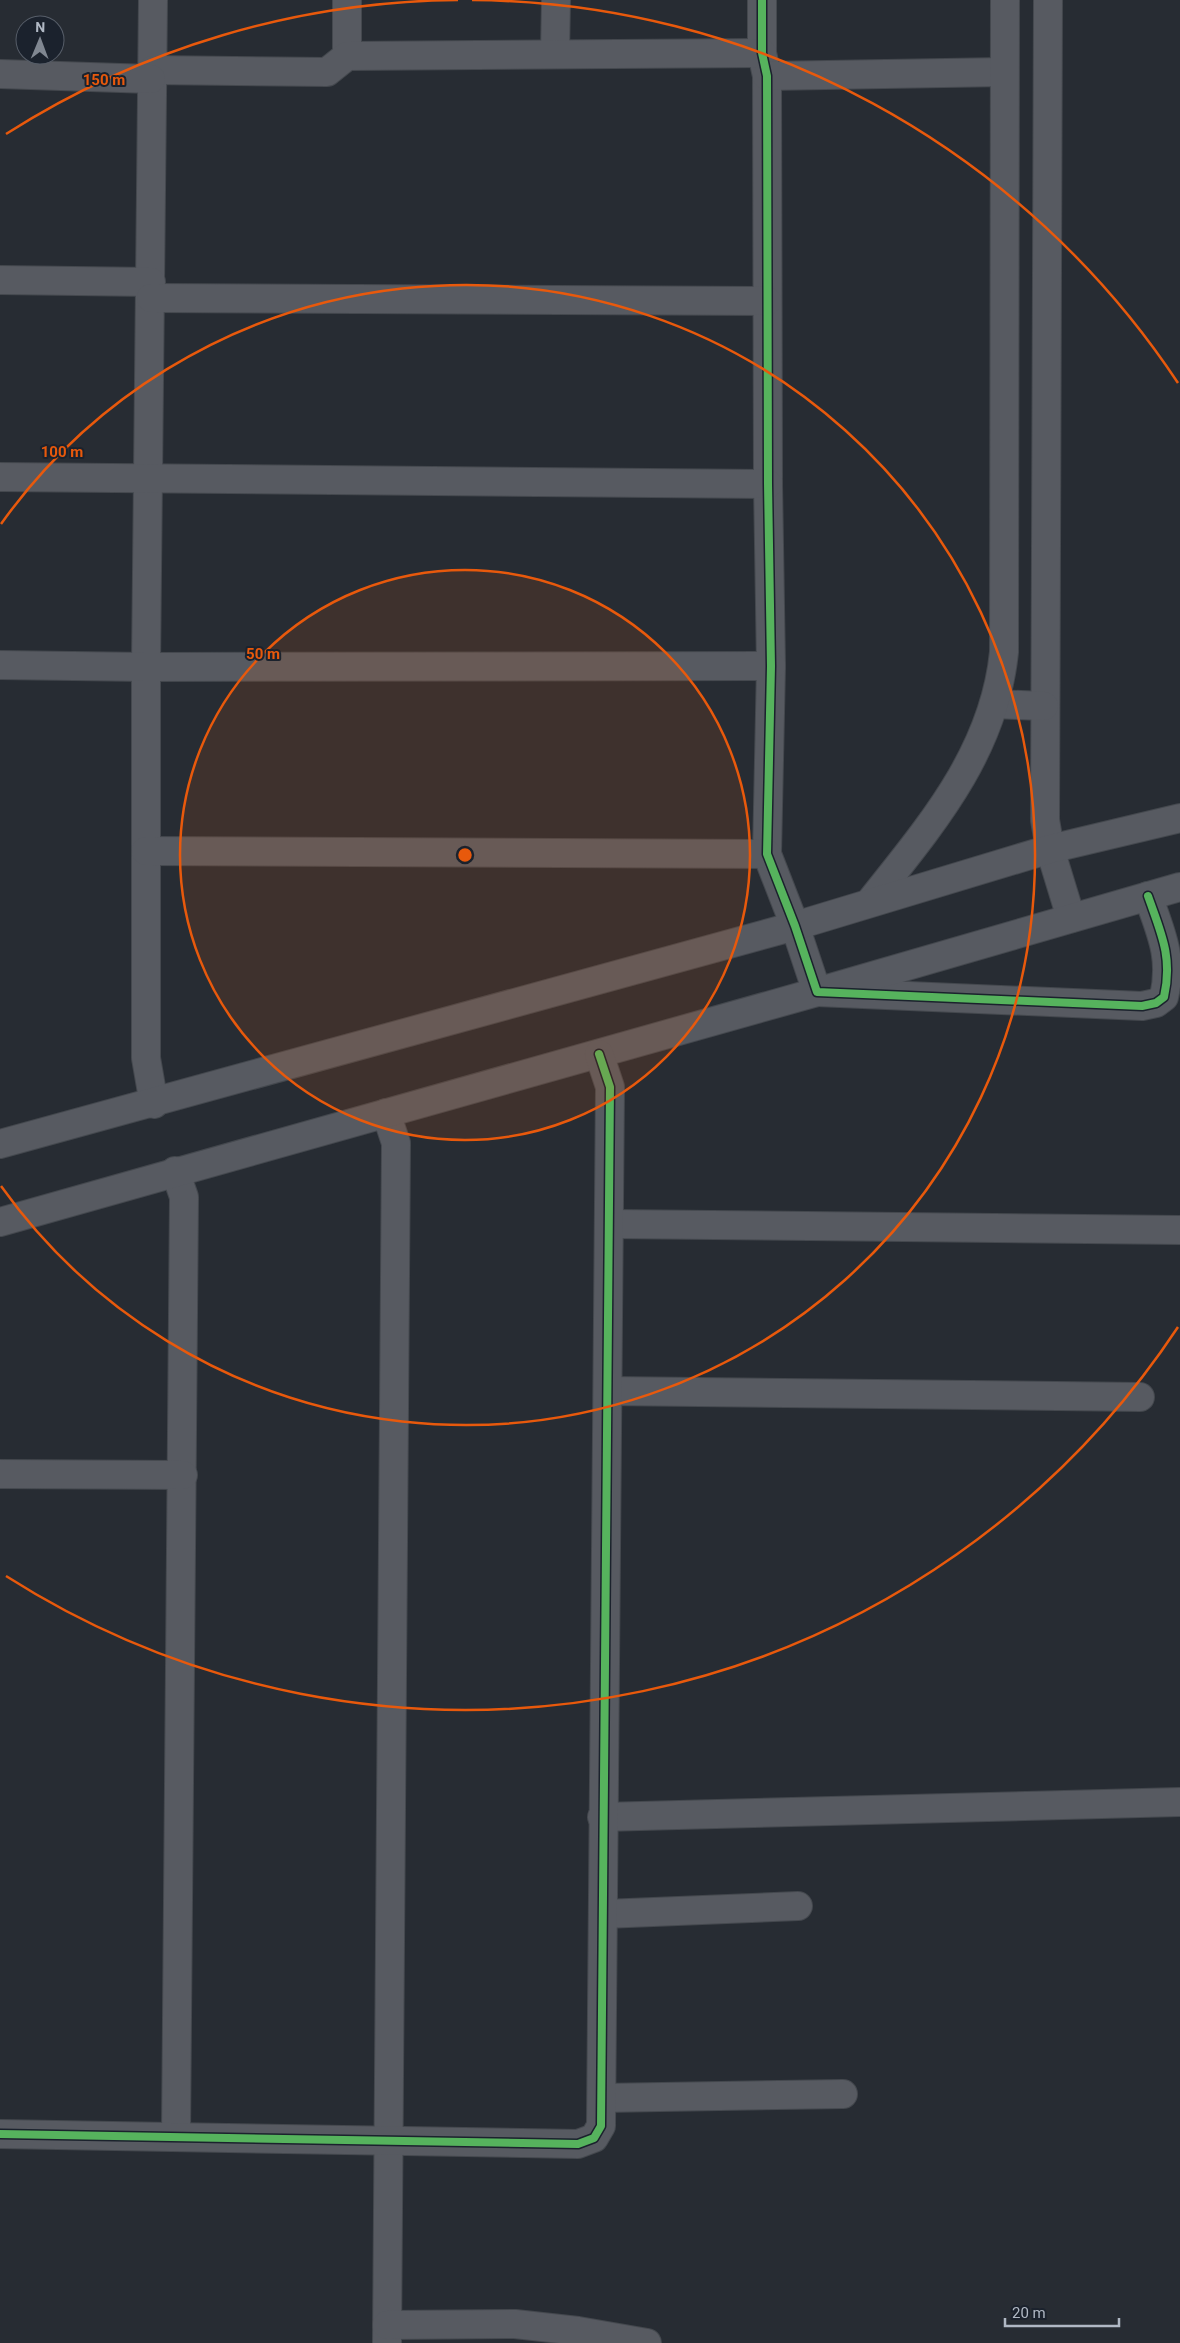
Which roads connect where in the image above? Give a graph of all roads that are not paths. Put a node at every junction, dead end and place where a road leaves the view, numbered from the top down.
1 (153, 0) edge
2 (347, 0) edge
3 (556, 0) edge
4 (762, 0) edge
5 (1005, 0) edge
6 (1048, 0) edge
7 (555, 54) junction
8 (347, 56) junction
9 (765, 65) junction
10 (1004, 72) junction
11 (0, 74) edge
12 (152, 75) junction
13 (0, 280) edge
14 (151, 290) junction
15 (767, 301) junction
16 (0, 476) edge
17 (149, 479) junction
18 (1003, 480) junction
19 (1047, 481) junction
20 (768, 484) junction
21 (0, 665) edge
22 (771, 666) junction
23 (146, 667) junction
24 (994, 704) junction
25 (1044, 706) junction
26 (1180, 818) edge
27 (1050, 849) junction
28 (146, 850) junction
29 (767, 854) junction
30 (1180, 887) edge
31 (1148, 896) junction
32 (870, 902) junction
33 (1071, 918) junction
34 (795, 926) junction
35 (817, 992) junction
36 (600, 1054) junction
37 (154, 1104) junction
38 (386, 1113) junction
39 (0, 1144) edge
40 (175, 1171) junction
41 (0, 1222) edge
42 (610, 1224) junction
43 (1179, 1230) dead end
44 (608, 1392) junction
45 (1140, 1397) dead end
46 (0, 1474) edge
47 (182, 1475) junction
48 (1180, 1802) edge
49 (602, 1817) junction
50 (798, 1906) dead end
51 (604, 1914) junction
52 (843, 2094) dead end
53 (602, 2098) junction
54 (0, 2134) edge
55 (176, 2136) junction
56 (390, 2140) junction
57 (387, 2334) edge
58 (647, 2343) edge

1 - 12 street
2 - 8 street
3 - 7 street
4 - 9 street
5 - 10 street
6 - 19 street
7 - 8 street
7 - 9 street
8 - 12 street
9 - 10 street
9 - 15 street
10 - 18 street
11 - 12 street
12 - 14 street
13 - 14 street
14 - 15 street
14 - 17 street
15 - 20 street
16 - 17 street
17 - 20 street
17 - 23 street
18 - 19 street
18 - 24 street
19 - 25 street
20 - 22 street
21 - 23 street
22 - 23 street
22 - 29 street
23 - 28 street
24 - 25 street
24 - 32 street
25 - 27 street
26 - 27 street
27 - 32 street
27 - 33 street
28 - 29 street
28 - 37 street
29 - 34 street
30 - 31 street
31 - 33 street
31 - 35 street
32 - 34 street
33 - 35 street
34 - 35 street
34 - 37 street
35 - 36 street
36 - 38 street
36 - 42 street
37 - 39 street
38 - 40 street
38 - 56 street
40 - 41 street
40 - 47 street
42 - 43 street
42 - 44 street
44 - 45 street
44 - 49 street
46 - 47 street
47 - 55 street
48 - 49 street
49 - 51 street
50 - 51 street
51 - 53 street
52 - 53 street
53 - 56 street
54 - 55 street
55 - 56 street
56 - 57 street
57 - 58 street

